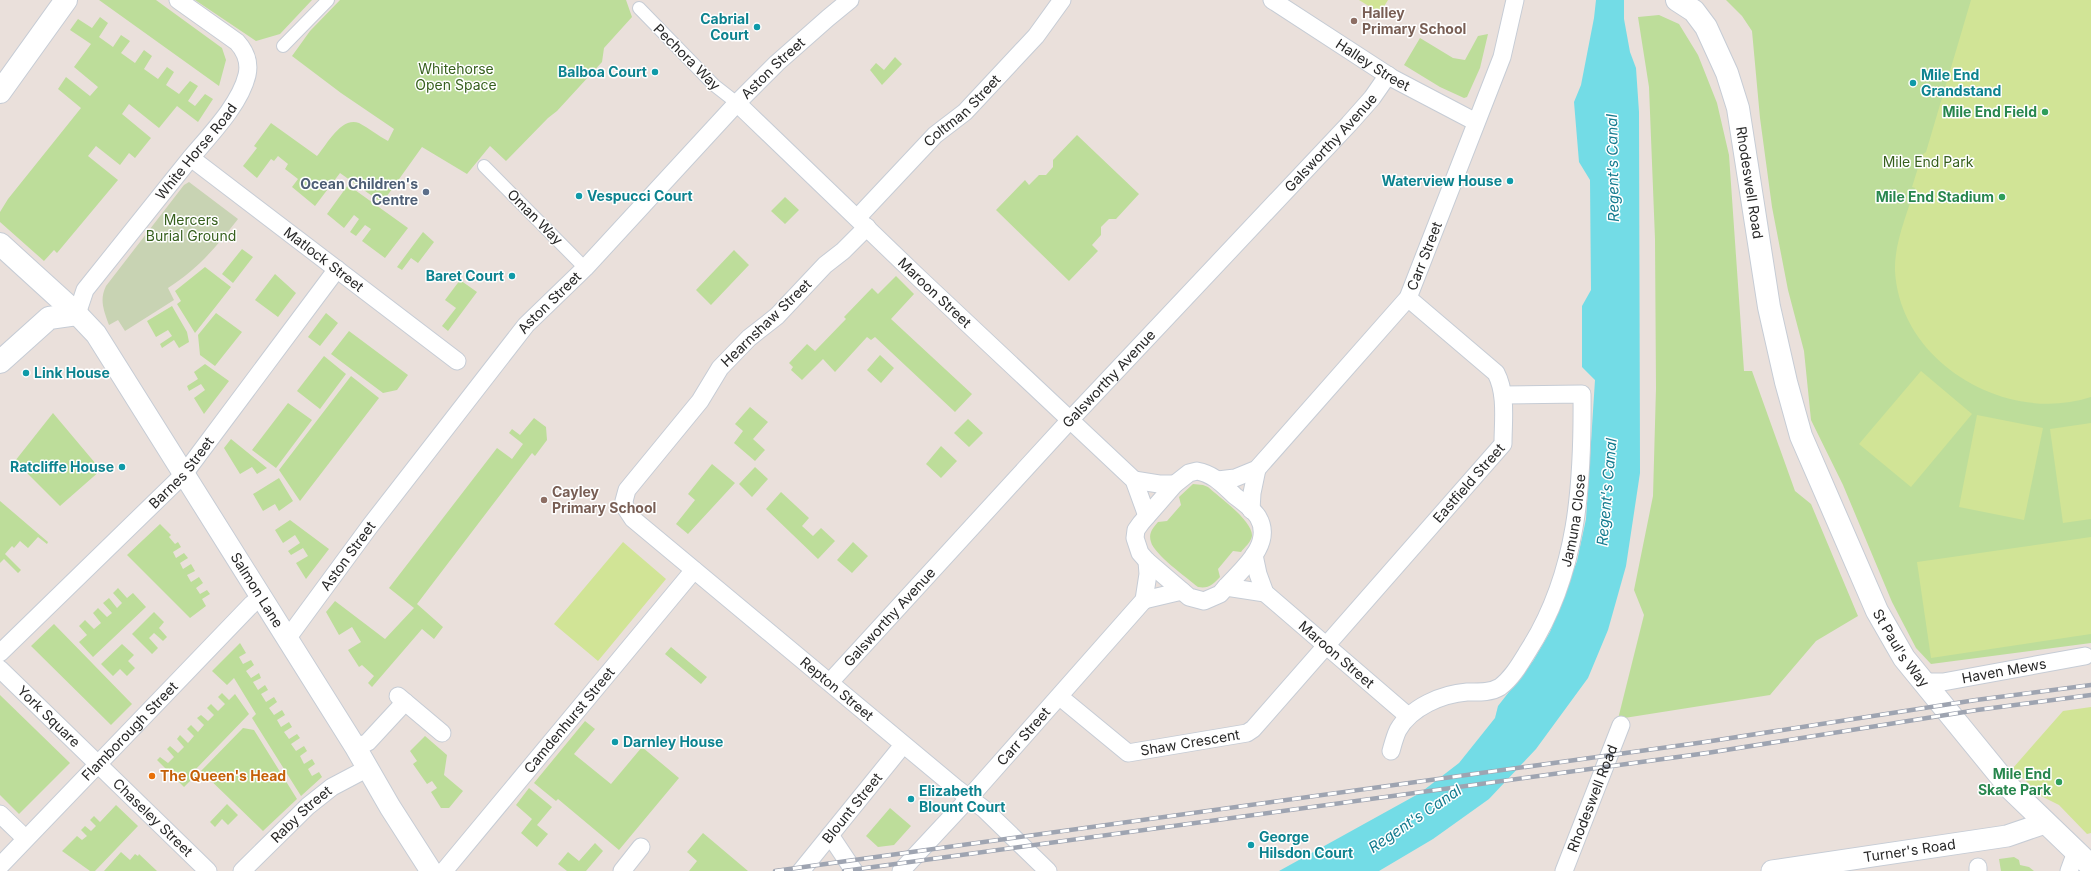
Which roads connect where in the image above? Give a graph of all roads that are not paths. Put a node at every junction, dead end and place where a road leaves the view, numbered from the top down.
1 (66, 0) edge
2 (178, 0) edge
3 (328, 0) edge
4 (850, 0) edge
5 (1062, 0) edge
6 (1272, 0) edge
7 (1515, 0) edge
8 (1677, 0) edge
9 (638, 8) dead end
10 (283, 46) dead end
11 (1388, 75) junction
12 (0, 92) edge
13 (737, 103) junction
14 (1478, 117) junction
15 (191, 158) junction
16 (484, 166) dead end
17 (863, 222) junction
18 (0, 244) edge
19 (585, 268) junction
20 (337, 270) junction
21 (1408, 298) junction
22 (77, 314) junction
23 (458, 360) dead end
24 (0, 362) edge
25 (1786, 382) joint
26 (1503, 395) junction
27 (1070, 420) junction
28 (1257, 469) junction
29 (184, 474) junction
30 (1134, 480) junction
31 (1218, 480) junction
32 (1175, 484) junction
33 (625, 507) joint
34 (1252, 510) junction
35 (1147, 516) junction
36 (1254, 555) junction
37 (1147, 560) junction
38 (694, 570) junction
39 (1226, 587) junction
40 (1182, 592) junction
41 (1265, 592) junction
42 (260, 598) junction
43 (1144, 600) junction
44 (287, 639) junction
45 (1326, 645) junction
46 (0, 652) edge
47 (2085, 656) dead end
48 (0, 668) edge
49 (830, 682) junction
50 (1923, 682) junction
51 (1060, 697) junction
52 (1408, 716) junction
53 (1621, 725) dead end
54 (442, 733) dead end
55 (903, 745) junction
56 (356, 748) junction
57 (1391, 751) dead end
58 (98, 764) junction
59 (368, 768) junction
60 (969, 798) junction
61 (0, 814) edge
62 (2045, 823) junction
63 (830, 835) junction
64 (25, 838) junction
65 (641, 848) dead end
66 (2079, 863) edge
67 (1869, 864) edge
68 (0, 866) edge
69 (208, 871) edge
70 (242, 871) edge
71 (431, 871) edge
72 (444, 871) edge
73 (622, 871) edge
74 (801, 871) edge
75 (854, 871) edge
76 (901, 871) edge
77 (1048, 871) edge
78 (1564, 871) edge
79 (1772, 871) edge

1 - 12 main road
2 - 15 street, White Horse Road
3 - 10 street
4 - 13 street, Aston Street
5 - 17 street, Coltman Street
6 - 11 street, Halley Street
7 - 14 street, Carr Street
8 - 25 main road, Rhodeswell Road
9 - 13 street, Pechora Way
11 - 14 street, Halley Street
11 - 27 street, Galsworthy Avenue
13 - 17 street, Maroon Street
13 - 19 street, Aston Street
14 - 21 street, Carr Street
15 - 20 street, Matlock Street
15 - 22 street, White Horse Road
16 - 19 street, Oman Way
17 - 27 street, Maroon Street
17 - 33 street, Hearnshaw Street
18 - 22 main road
19 - 44 street, Aston Street
20 - 23 street, Matlock Street
20 - 29 street, Barnes Street
21 - 26 street, Eastfield Street
21 - 28 street, Carr Street
22 - 24 main road
22 - 29 street, Salmon Lane
25 - 50 main road, St Paul's Way
26 - 45 street, Eastfield Street
26 - 52 street, Jamuna Close
27 - 30 street, Maroon Street
27 - 49 street, Galsworthy Avenue
28 - 31 street, Carr Street
28 - 34 street, Carr Street
29 - 42 street, Salmon Lane
29 - 46 street, Barnes Street
30 - 32 street
30 - 35 street, Maroon Street
31 - 32 street
31 - 34 street
32 - 35 street
33 - 38 street, Repton Street
34 - 36 street
35 - 37 street
36 - 39 street
36 - 41 street, Maroon Street
37 - 40 street
37 - 43 street
38 - 49 street, Repton Street
38 - 72 street, Camdenhurst Street
39 - 40 street
39 - 41 street
40 - 43 street
41 - 45 street, Maroon Street
42 - 44 street, Salmon Lane
42 - 58 street, Flamborough Street
43 - 51 street, Carr Street
44 - 56 street, Salmon Lane
45 - 51 street, Shaw Crescent
45 - 52 street, Maroon Street
47 - 50 street, Haven Mews
48 - 58 street, York Square
49 - 55 street, Repton Street
50 - 62 main road, St Paul's Way
51 - 60 street, Carr Street
52 - 57 street
53 - 78 street, Rhodeswell Road
54 - 56 street
55 - 60 street, Repton Street
55 - 63 street, Blount Street
56 - 59 street, Salmon Lane
58 - 64 street, Flamborough Street
58 - 69 street, Chaseley Street
59 - 70 street, Raby Street
59 - 71 street, Salmon Lane
60 - 76 street, Carr Street
60 - 77 street, Repton Street
61 - 64 street
62 - 66 main road, St Paul's Way
62 - 67 street, Turner's Road
63 - 74 street, Blount Street
63 - 75 street
64 - 68 street, Flamborough Street
65 - 73 street
67 - 79 street, Turner's Road

